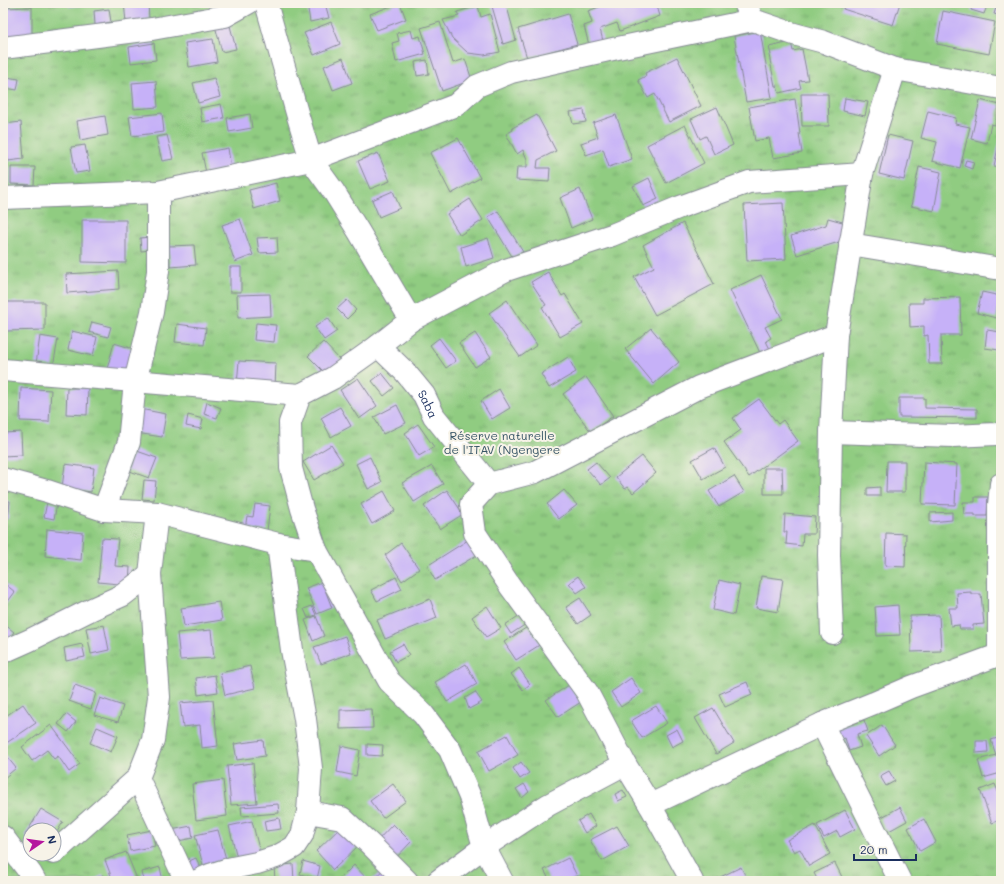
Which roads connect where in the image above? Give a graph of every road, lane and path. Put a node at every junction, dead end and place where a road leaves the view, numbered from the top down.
1 (248, 3) edge
2 (266, 3) edge
3 (749, 12) edge
4 (3, 48) edge
5 (895, 69) junction
6 (1001, 88) edge
7 (311, 160) junction
8 (862, 174) junction
9 (158, 192) junction
10 (3, 198) edge
11 (850, 244) junction
12 (1001, 269) edge
13 (411, 320) junction
14 (836, 335) junction
15 (378, 346) junction
16 (3, 370) edge
17 (135, 382) junction
18 (300, 395) junction
19 (831, 432) junction
20 (1001, 433) edge
21 (3, 479) edge
22 (489, 484) junction
23 (1001, 484) edge
24 (104, 510) junction
25 (157, 513) junction
26 (278, 544) junction
27 (316, 550) junction
28 (150, 574) junction
29 (832, 633) dead end
30 (3, 652) edge
31 (1000, 654) edge
32 (822, 724) junction
33 (625, 764) junction
34 (138, 778) junction
35 (650, 805) junction
36 (308, 812) junction
37 (3, 837) edge
38 (62, 845) edge
39 (484, 846) junction
40 (46, 862) edge
41 (33, 877) edge
42 (186, 881) edge
43 (196, 881) edge
44 (407, 881) edge
45 (438, 881) edge
46 (502, 881) edge
47 (692, 881) edge
48 (900, 881) edge

1 - 4 street
2 - 7 street
3 - 5 street
3 - 7 street
5 - 6 street
5 - 8 street
7 - 9 street
7 - 13 street
8 - 11 street
8 - 13 street
9 - 10 street
9 - 17 street
11 - 12 street
11 - 14 street
13 - 15 street
14 - 19 street
14 - 22 street
15 - 18 street
15 - 22 street, Saba
16 - 17 street
17 - 18 street
17 - 24 street
18 - 27 street
19 - 20 street
19 - 29 street
21 - 24 street
22 - 33 street
23 - 31 street
24 - 25 street
25 - 26 street
25 - 28 street
26 - 27 street
26 - 36 street
27 - 39 street
28 - 30 street
28 - 34 street
31 - 32 street
32 - 35 street
32 - 48 street
33 - 35 street
33 - 39 street
34 - 38 street
34 - 42 street
35 - 47 street
36 - 43 street
36 - 44 street
37 - 41 street
39 - 45 street
39 - 46 street
40 - 41 street

